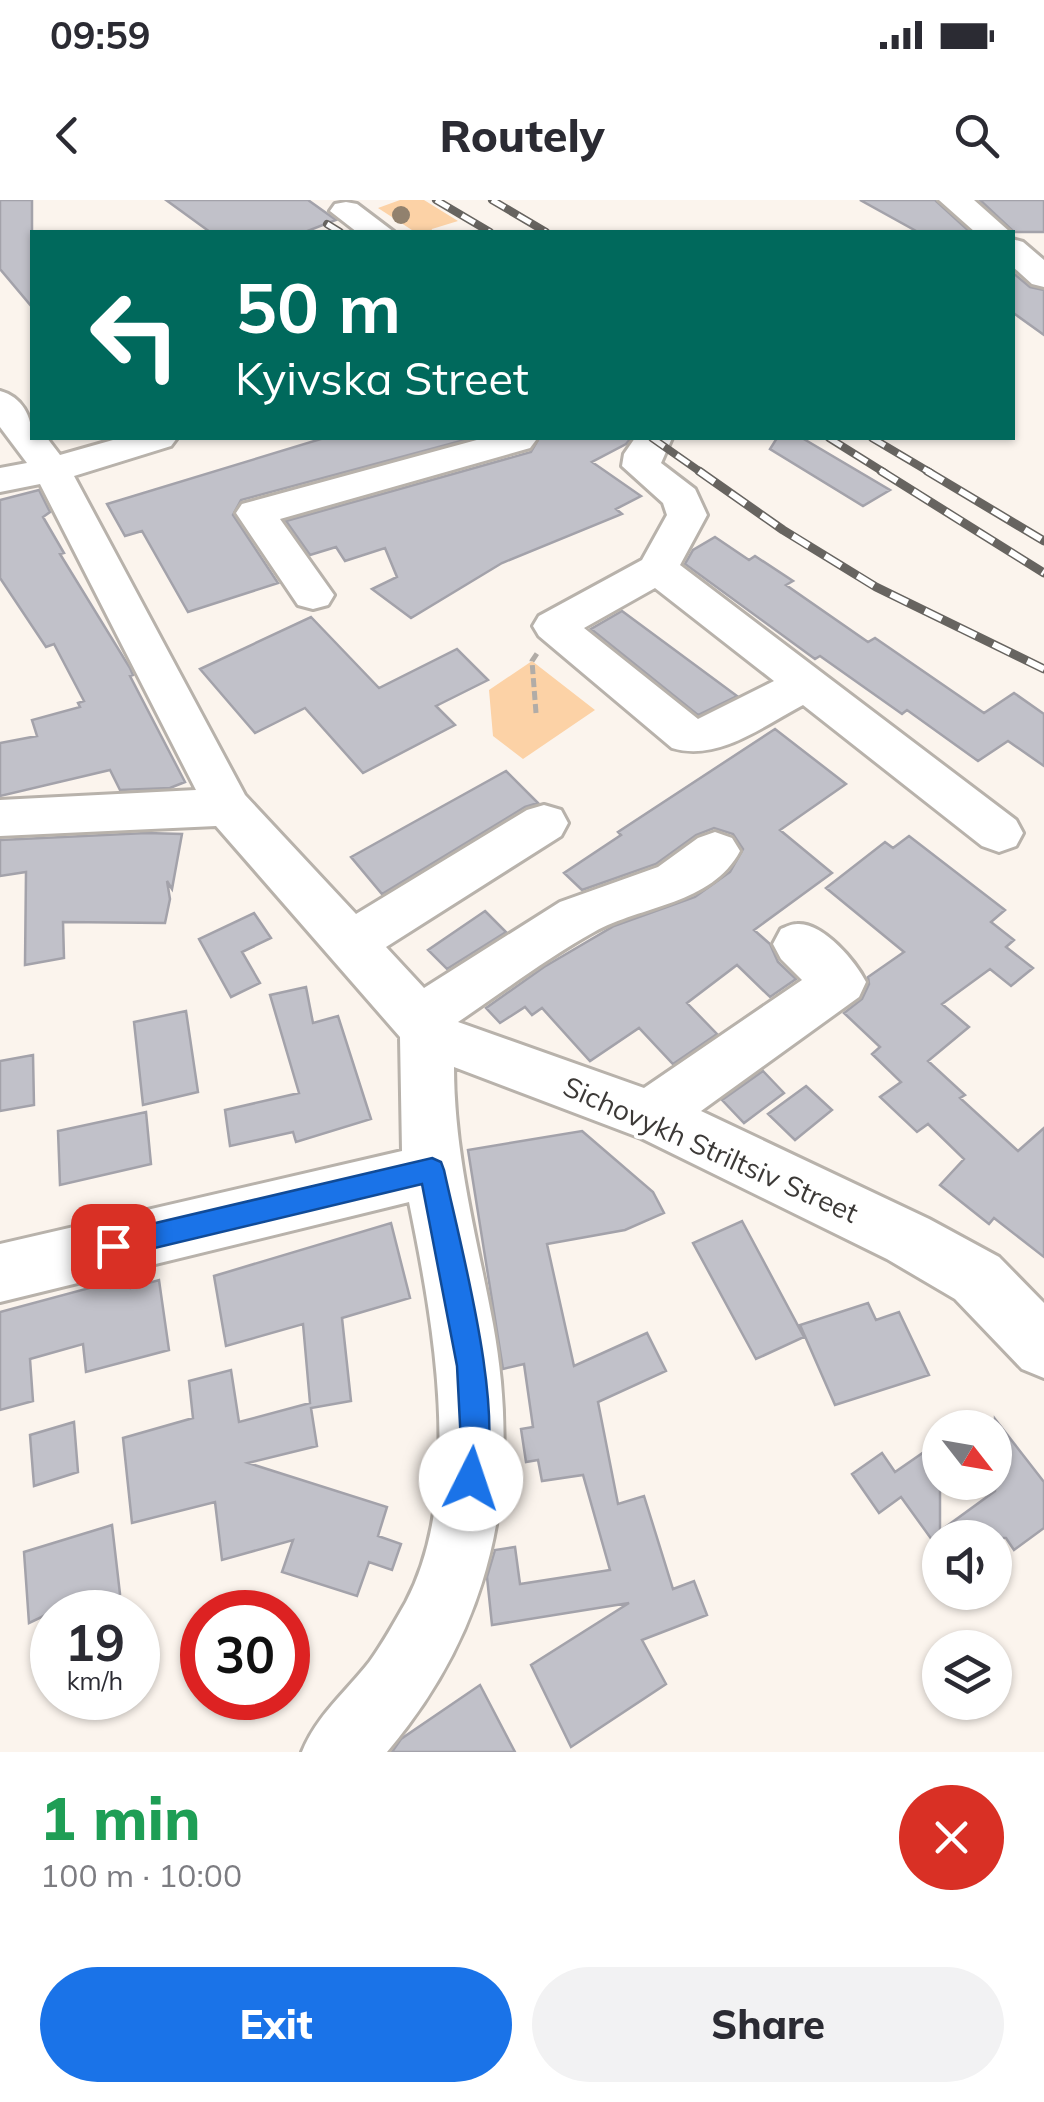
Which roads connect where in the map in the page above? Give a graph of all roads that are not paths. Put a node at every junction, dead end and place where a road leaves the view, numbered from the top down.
1 (955, 200) edge
2 (346, 211) dead end
3 (375, 230) edge
4 (992, 230) edge
5 (1015, 252) edge
6 (1044, 277) edge
7 (0, 402) edge
8 (151, 440) edge
9 (652, 440) edge
10 (523, 445) edge
11 (52, 470) junction
12 (0, 480) edge
13 (658, 570) junction
14 (312, 595) dead end
15 (806, 684) junction
16 (228, 807) junction
17 (0, 818) edge
18 (544, 823) dead end
19 (999, 834) dead end
20 (715, 851) dead end
21 (353, 942) junction
22 (799, 944) dead end
23 (423, 1028) junction
24 (650, 1116) junction
25 (432, 1170) junction
26 (0, 1273) edge
27 (1039, 1333) edge
28 (339, 1752) edge

1 - 4 street
2 - 3 street
5 - 6 street
7 - 11 street
8 - 11 street
9 - 13 street
10 - 14 street
11 - 12 street
11 - 16 street
13 - 15 street
13 - 15 street
15 - 19 street
16 - 17 street
16 - 21 street
18 - 21 street
20 - 23 street
21 - 23 street
22 - 24 street
23 - 24 street, Sichovykh Striltsiv Street
23 - 25 street
24 - 27 street, Sichovykh Striltsiv Street
25 - 26 street
25 - 28 street

